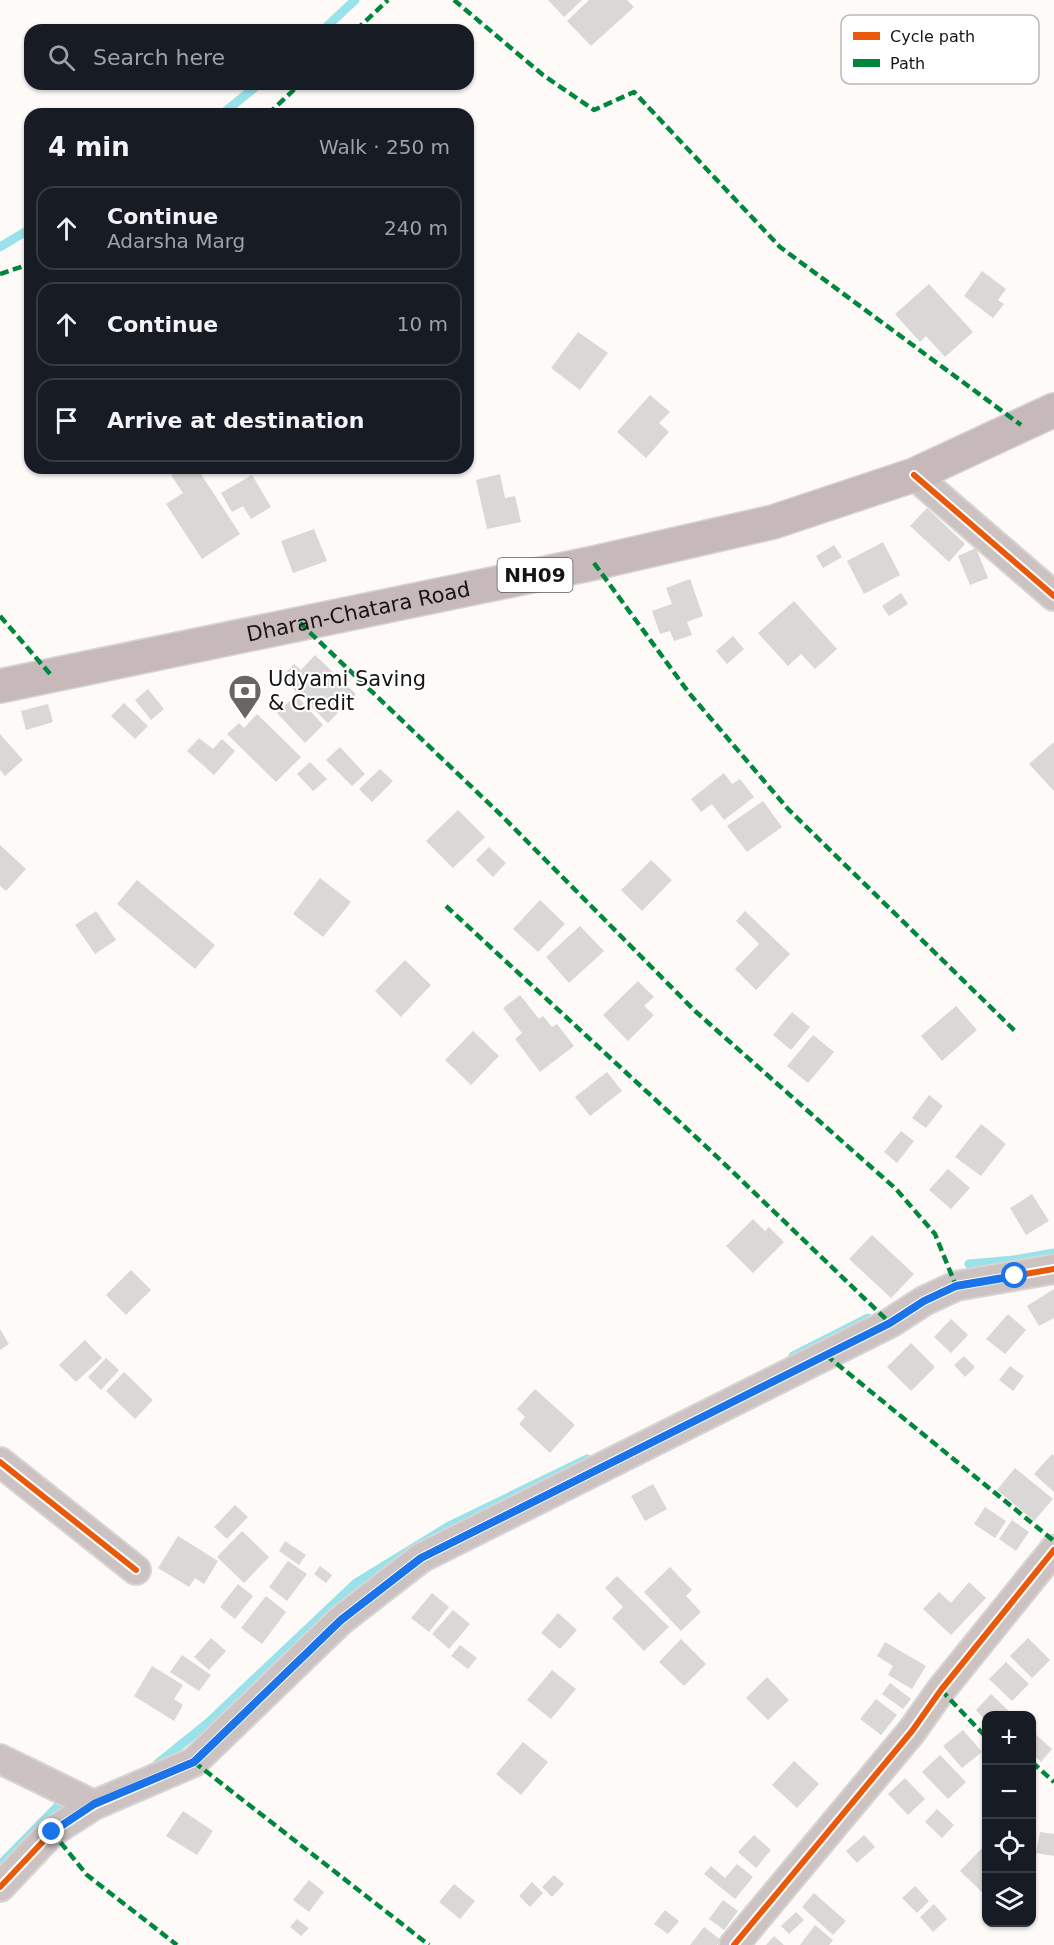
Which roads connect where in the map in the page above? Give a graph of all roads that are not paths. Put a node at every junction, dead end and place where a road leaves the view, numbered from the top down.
1 (1054, 410) edge
2 (914, 475) junction
3 (1054, 596) edge
4 (0, 686) edge
5 (1054, 1269) edge
6 (0, 1462) edge
7 (1054, 1550) edge
8 (136, 1570) dead end
9 (0, 1759) edge
10 (94, 1804) junction
11 (0, 1887) edge
12 (734, 1945) edge

1 - 2 main road, Dharan-Chatara Road / NH09
2 - 3 street
2 - 4 main road, Dharan-Chatara Road / NH09
5 - 10 street
6 - 8 street
7 - 12 street
9 - 10 street
10 - 11 street

